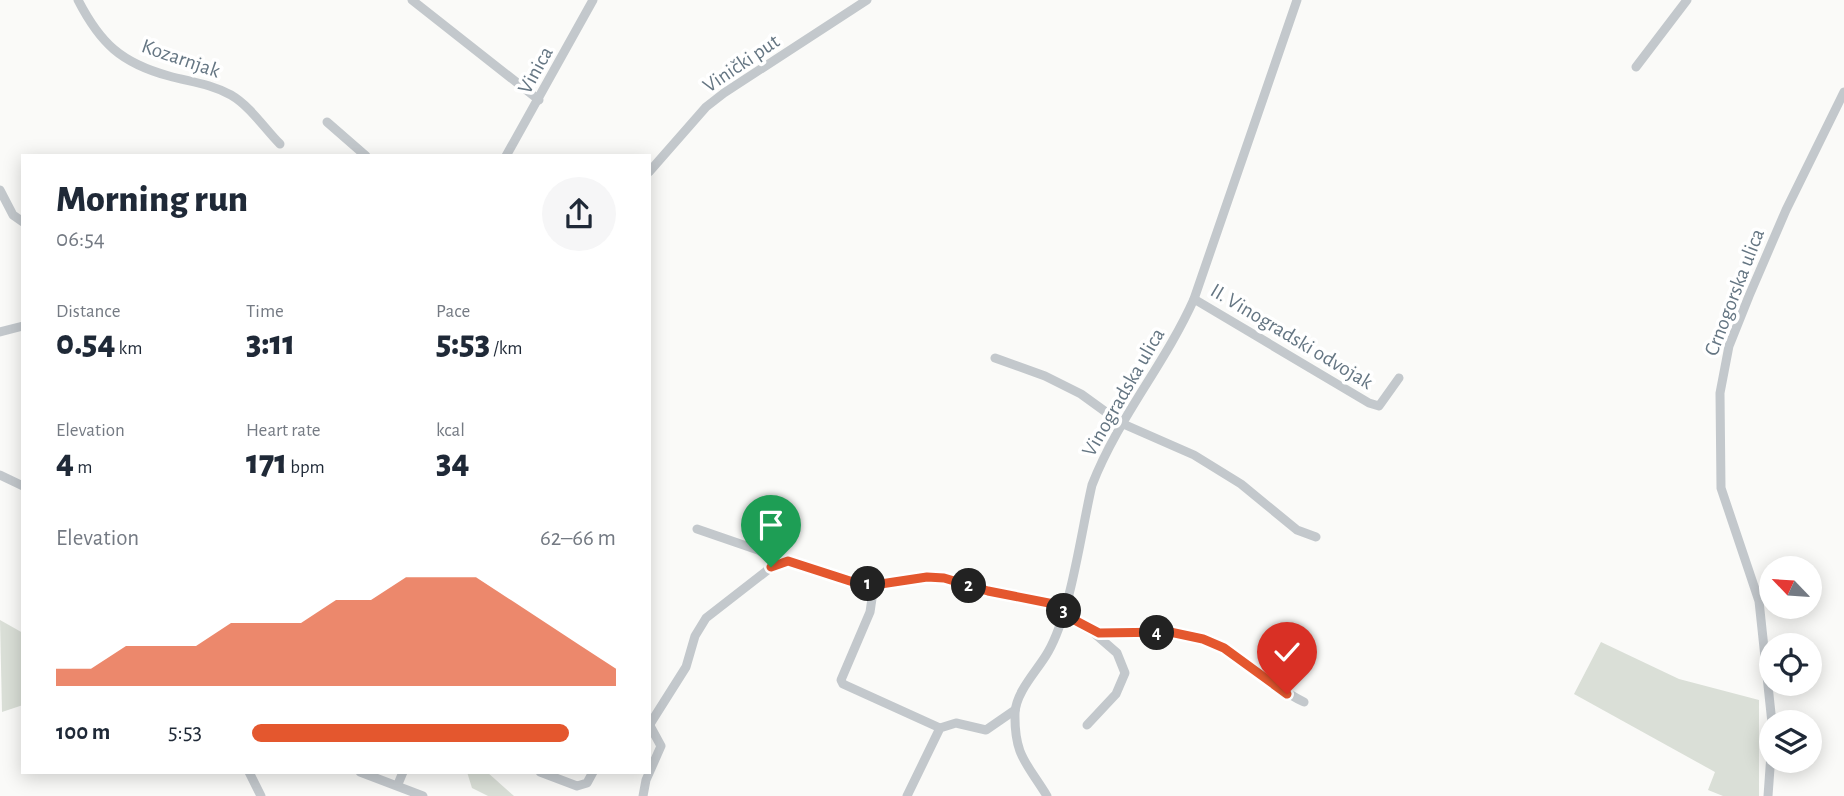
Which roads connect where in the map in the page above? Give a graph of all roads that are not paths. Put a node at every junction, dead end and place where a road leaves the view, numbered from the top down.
1 (78, 0) edge
2 (412, 0) edge
3 (593, 0) edge
4 (867, 0) edge
5 (1297, 0) edge
6 (1687, 0) edge
7 (1636, 67) dead end
8 (1844, 92) edge
9 (539, 100) junction
10 (327, 122) dead end
11 (280, 145) dead end
12 (364, 154) edge
13 (507, 154) edge
14 (651, 170) edge
15 (0, 190) edge
16 (21, 221) edge
17 (1194, 299) junction
18 (21, 327) edge
19 (0, 332) edge
20 (995, 358) dead end
21 (1399, 378) dead end
22 (1121, 423) junction
23 (0, 475) edge
24 (21, 485) edge
25 (697, 529) dead end
26 (1316, 537) dead end
27 (778, 562) junction
28 (874, 585) junction
29 (1064, 610) junction
30 (1092, 632) junction
31 (1304, 702) dead end
32 (1015, 710) junction
33 (1771, 710) edge
34 (651, 721) edge
35 (1087, 725) dead end
36 (651, 728) edge
37 (940, 728) junction
38 (651, 769) edge
39 (1770, 773) edge
40 (249, 774) edge
41 (366, 774) edge
42 (402, 774) edge
43 (545, 774) edge
44 (592, 774) edge
45 (649, 774) edge
46 (398, 784) junction
47 (261, 796) edge
48 (423, 796) edge
49 (643, 796) edge
50 (907, 796) edge
51 (1048, 796) edge
52 (1768, 796) edge

1 - 11 street, Kozarnjak
2 - 9 street
3 - 9 street, Vinica
4 - 14 street, Vinički put
5 - 17 street, Vinogradska ulica
6 - 7 street
8 - 33 street, Crnogorska ulica
9 - 13 street, Vinica
10 - 12 street
15 - 16 street
17 - 21 street, II. Vinogradski odvojak
17 - 22 street, Vinogradska ulica
18 - 19 street
20 - 22 street
22 - 26 street
22 - 29 street, Vinogradska ulica
23 - 24 street
25 - 27 street
27 - 28 street
27 - 34 street
28 - 29 street
28 - 37 street
29 - 30 street
29 - 32 street, Vinogradska ulica
30 - 31 street
30 - 35 street
32 - 37 street
32 - 51 street
36 - 38 street
37 - 50 street
39 - 52 street
40 - 47 street
41 - 46 street
42 - 46 street
43 - 44 street
45 - 49 street
46 - 48 street

